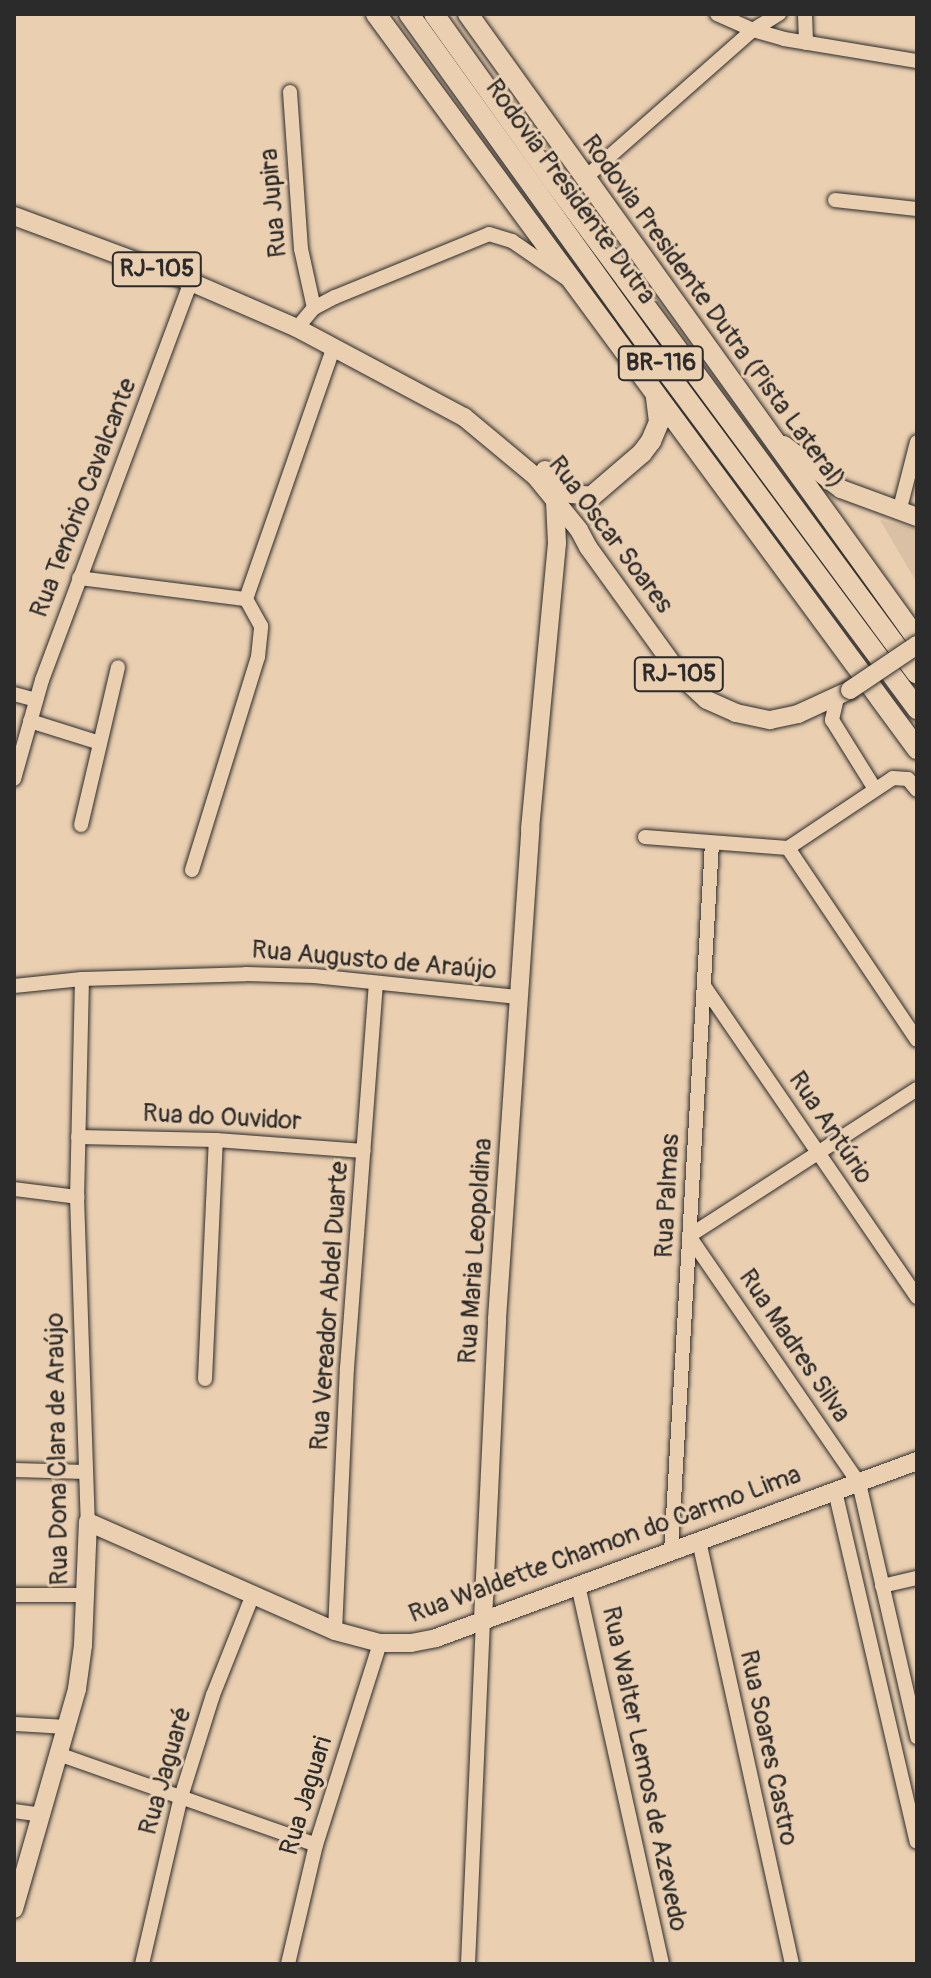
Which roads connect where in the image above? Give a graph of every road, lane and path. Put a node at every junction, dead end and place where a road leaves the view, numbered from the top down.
1 (376, 14) edge
2 (409, 14) edge
3 (434, 14) edge
4 (468, 14) edge
5 (717, 14) edge
6 (779, 14) edge
7 (805, 14) edge
8 (753, 30) junction
9 (806, 43) junction
10 (917, 61) edge
11 (290, 92) dead end
12 (585, 178) junction
13 (835, 200) dead end
14 (917, 209) edge
15 (14, 216) edge
16 (191, 282) junction
17 (576, 286) junction
18 (314, 308) junction
19 (297, 328) junction
20 (334, 347) junction
21 (656, 396) junction
22 (464, 417) junction
23 (757, 419) junction
24 (917, 442) edge
25 (592, 496) junction
26 (555, 501) junction
27 (908, 514) edge
28 (579, 530) junction
29 (557, 543) junction
30 (79, 578) junction
31 (246, 599) junction
32 (917, 642) edge
33 (118, 667) dead end
34 (917, 674) edge
35 (14, 694) edge
36 (843, 694) junction
37 (36, 700) junction
38 (917, 709) edge
39 (30, 721) junction
40 (100, 743) junction
41 (917, 749) edge
42 (14, 779) edge
43 (875, 789) junction
44 (917, 790) edge
45 (81, 825) dead end
46 (645, 837) dead end
47 (712, 844) junction
48 (788, 848) junction
49 (192, 870) dead end
50 (82, 979) junction
51 (376, 984) junction
52 (14, 986) edge
53 (704, 986) junction
54 (518, 997) junction
55 (917, 1040) edge
56 (917, 1089) edge
57 (78, 1137) junction
58 (216, 1140) junction
59 (364, 1151) junction
60 (818, 1154) junction
61 (14, 1189) edge
62 (77, 1197) junction
63 (689, 1236) junction
64 (917, 1297) edge
65 (205, 1379) dead end
66 (917, 1461) edge
67 (14, 1470) edge
68 (86, 1472) junction
69 (859, 1483) junction
70 (835, 1491) junction
71 (88, 1522) junction
72 (699, 1541) junction
73 (671, 1552) junction
74 (917, 1578) edge
75 (578, 1585) junction
76 (882, 1586) junction
77 (14, 1595) edge
78 (85, 1595) junction
79 (252, 1597) junction
80 (483, 1620) junction
81 (335, 1631) junction
82 (380, 1643) junction
83 (912, 1688) edge
84 (14, 1724) edge
85 (68, 1727) junction
86 (917, 1737) edge
87 (61, 1755) junction
88 (181, 1797) junction
89 (14, 1811) edge
90 (43, 1815) junction
91 (917, 1842) edge
92 (316, 1845) junction
93 (14, 1909) edge
94 (142, 1964) edge
95 (288, 1964) edge
96 (468, 1964) edge
97 (662, 1964) edge
98 (792, 1964) edge

1 - 17 highway, BR-116
2 - 38 highway, Rodovia Presidente Dutra / BR-116
3 - 34 highway, Rodovia Presidente Dutra / BR-116
4 - 12 highway, Rodovia Presidente Dutra (Pista Lateral) / BR-116
5 - 8 street
6 - 8 street
7 - 9 street
8 - 9 street
8 - 12 street
9 - 10 street
11 - 18 street, Rua Jupira
12 - 23 highway, Rodovia Presidente Dutra (Pista Lateral) / BR-116
13 - 14 street
15 - 16 main road, RJ-105
16 - 19 main road, RJ-105
16 - 30 street, Rua Tenório Cavalcante
17 - 18 street
17 - 21 highway, BR-116
18 - 19 street
19 - 20 main road, Rua Oscar Soares / RJ-105
20 - 22 main road, Rua Oscar Soares / RJ-105
20 - 31 street
21 - 25 highway
21 - 41 highway, BR-116
22 - 25 main road, Rua Oscar Soares / RJ-105
22 - 26 main road, Rua Oscar Soares / RJ-105
23 - 27 main road
23 - 32 highway, Rodovia Presidente Dutra (Pista Lateral) / BR-116
24 - 27 street
25 - 28 main road
26 - 28 main road, Rua Oscar Soares / RJ-105
26 - 29 main road, Rua Maria Leopoldina
28 - 29 main road
28 - 36 main road, Rua Oscar Soares / RJ-105
29 - 54 main road, Rua Maria Leopoldina
30 - 31 street
30 - 37 street, Rua Tenório Cavalcante
31 - 49 street
32 - 36 main road, Rua Oscar Soares / RJ-105, bridge
33 - 40 street
35 - 37 street
36 - 43 street
37 - 39 street, Rua Tenório Cavalcante
39 - 40 street
39 - 42 street, Rua Tenório Cavalcante
40 - 45 street
43 - 44 street
43 - 48 street
46 - 47 street
47 - 48 street
47 - 53 street, Rua Palmas
48 - 55 street
50 - 51 street, Rua Augusto de Araújo
50 - 52 street, Rua Augusto de Araújo
50 - 57 street, Rua Dona Clara de Araújo
51 - 54 street, Rua Augusto de Araújo
51 - 59 street, Rua Vereador Abdel Duarte
53 - 60 street, Rua Antúrio
53 - 63 street, Rua Palmas
54 - 80 main road, Rua Maria Leopoldina
56 - 60 street
57 - 58 street, Rua do Ouvidor
57 - 62 street, Rua Dona Clara de Araújo
58 - 59 street, Rua do Ouvidor
58 - 65 street
59 - 81 street, Rua Vereador Abdel Duarte
60 - 63 street
60 - 64 street, Rua Antúrio
61 - 62 street
62 - 68 street, Rua Dona Clara de Araújo
63 - 69 street, Rua Madres Silva
63 - 73 street, Rua Palmas
66 - 69 main road, Rua Waldette Chamon do Carmo Lima
67 - 68 street
68 - 71 street, Rua Dona Clara de Araújo
69 - 70 main road, Rua Waldette Chamon do Carmo Lima
69 - 76 street
70 - 72 main road, Rua Waldette Chamon do Carmo Lima
70 - 91 street
71 - 78 main road, Rua Dona Clara de Araújo
71 - 79 main road, Rua Waldette Chamon do Carmo Lima
72 - 73 main road, Rua Waldette Chamon do Carmo Lima
72 - 98 street, Rua Soares Castro
73 - 75 main road, Rua Waldette Chamon do Carmo Lima
74 - 76 street
75 - 80 main road, Rua Waldette Chamon do Carmo Lima
75 - 97 street, Rua Walter Lemos de Azevedo
76 - 83 street
77 - 78 street
78 - 85 main road, Rua Dona Clara de Araújo
79 - 81 main road, Rua Waldette Chamon do Carmo Lima
79 - 88 street, Rua Jaguaré
80 - 82 main road, Rua Waldette Chamon do Carmo Lima
80 - 96 street, Rua Maria Leopoldina
81 - 82 main road, Rua Waldette Chamon do Carmo Lima
82 - 92 street, Rua Jaguari
83 - 86 street
84 - 85 street
85 - 87 main road, Rua Dona Clara de Araújo
87 - 88 street
87 - 90 main road, Rua Dona Clara de Araújo
88 - 92 street
88 - 94 street, Rua Jaguaré
89 - 90 street
90 - 93 main road, Rua Dona Clara de Araújo
92 - 95 street, Rua Jaguari

